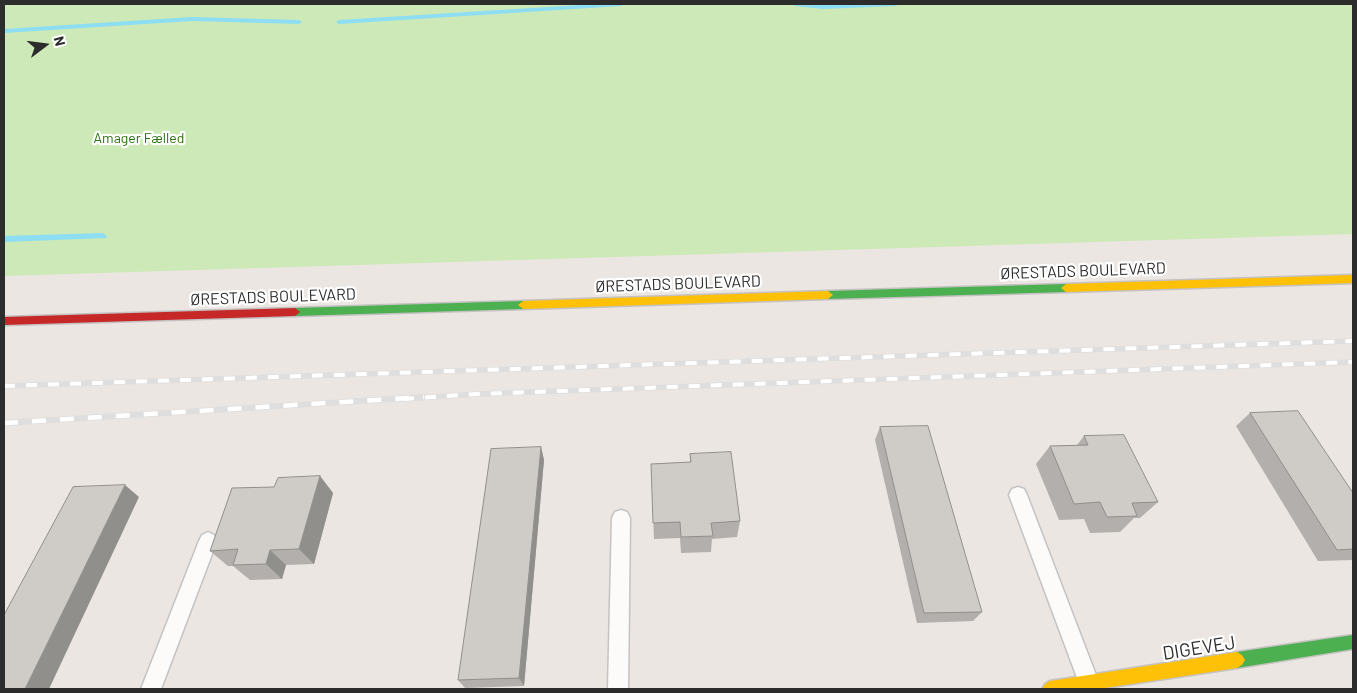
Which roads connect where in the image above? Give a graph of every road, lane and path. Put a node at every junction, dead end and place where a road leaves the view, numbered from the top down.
1 (1353, 279) edge
2 (4, 322) edge
3 (1018, 495) dead end
4 (621, 518) dead end
5 (208, 541) dead end
6 (1353, 642) edge
7 (1143, 682) edge
8 (1090, 683) junction
9 (151, 689) edge
10 (618, 689) edge
11 (1050, 689) edge

1 - 2 street, ØRESTADS BOULEVARD
3 - 8 lane
4 - 10 lane
5 - 9 lane
6 - 7 street, DIGEVEJ
7 - 8 street, DIGEVEJ
8 - 11 street, DIGEVEJ

